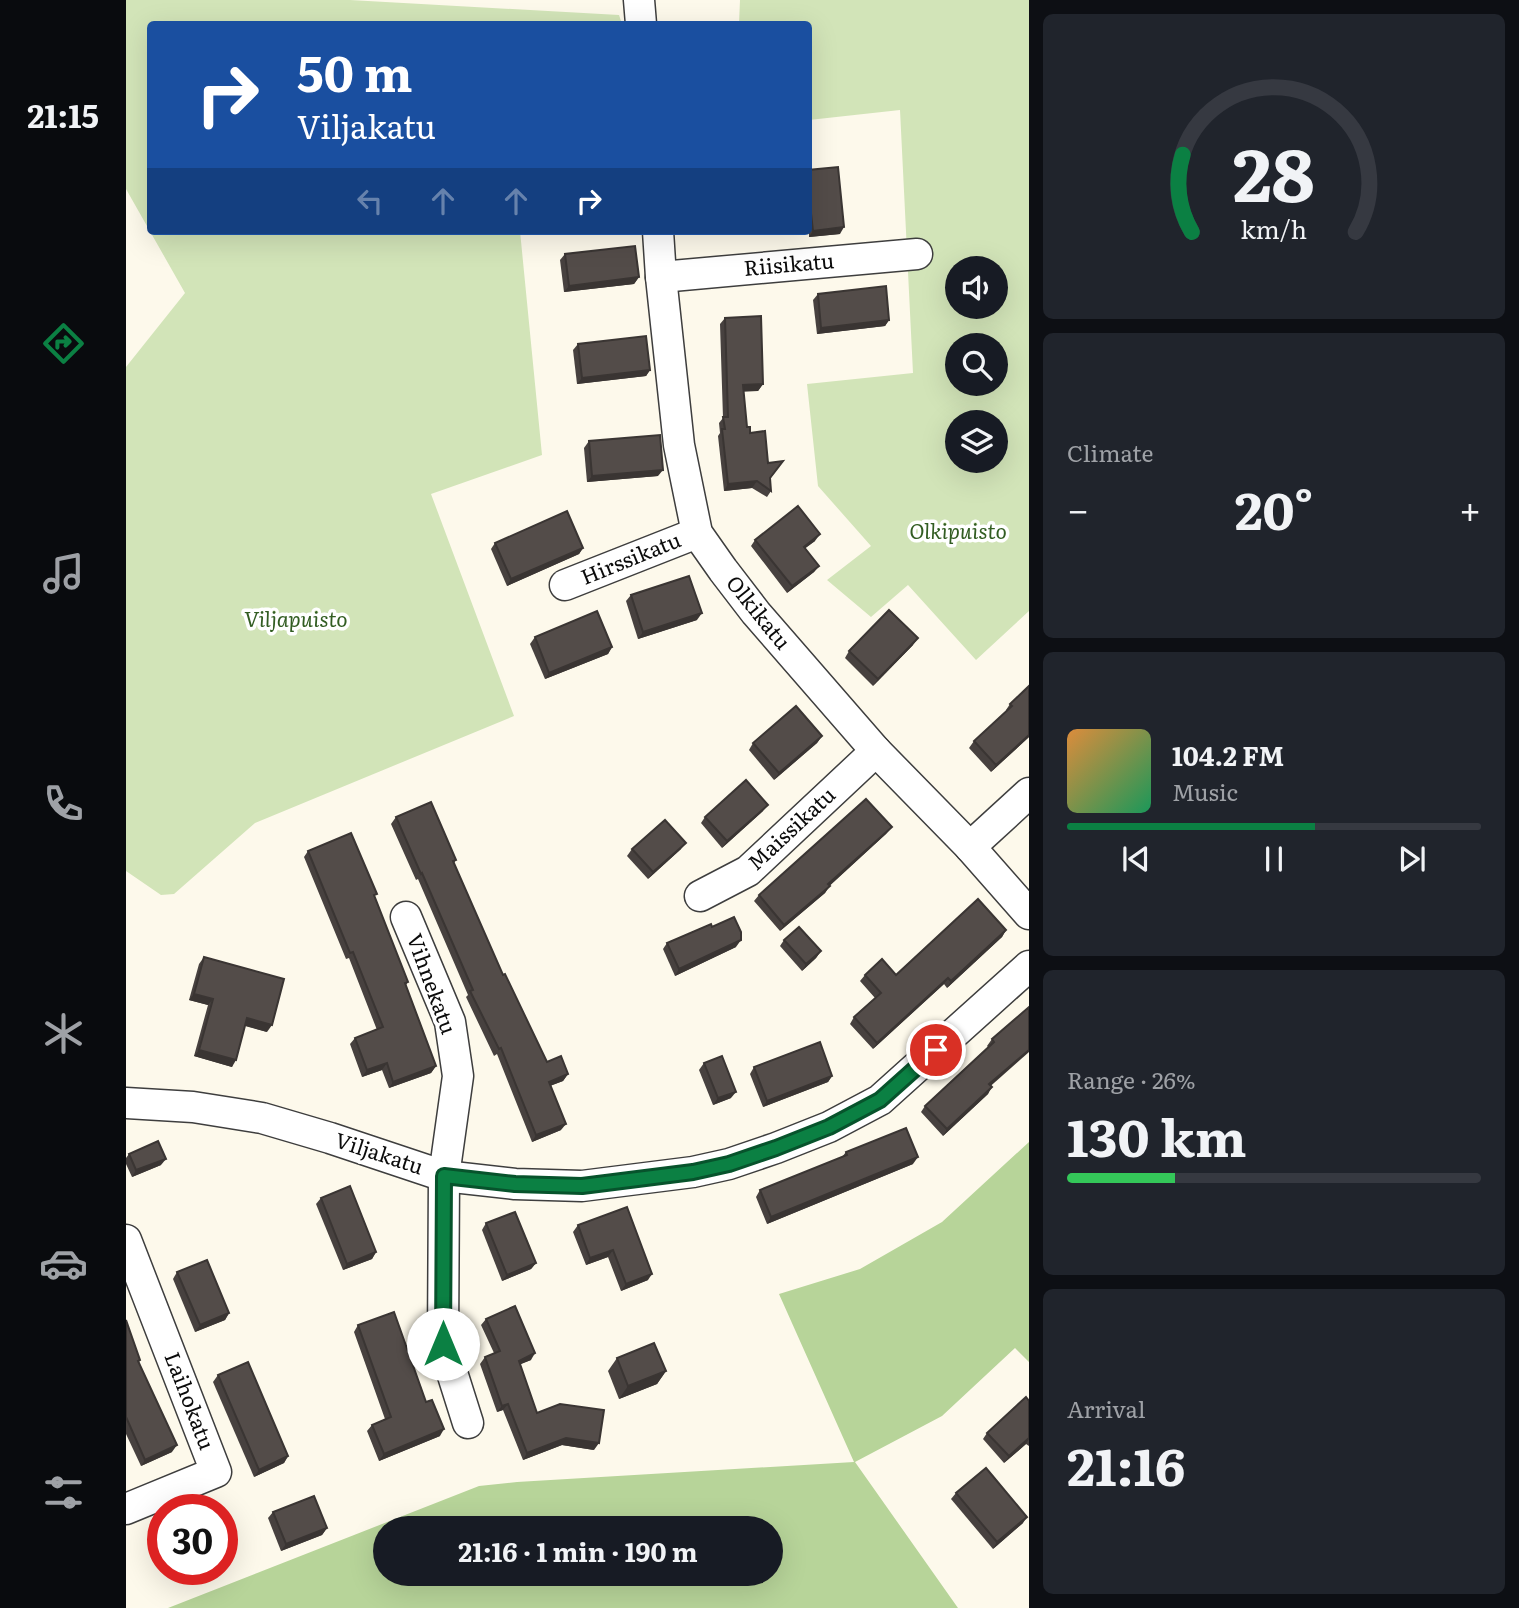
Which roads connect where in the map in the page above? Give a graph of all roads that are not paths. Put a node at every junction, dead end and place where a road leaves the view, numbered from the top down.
1 (639, 0) edge
2 (641, 21) edge
3 (659, 235) edge
4 (916, 254) dead end
5 (661, 276) junction
6 (697, 533) junction
7 (565, 585) dead end
8 (876, 751) junction
9 (1029, 793) edge
10 (970, 848) junction
11 (700, 896) dead end
12 (1029, 914) edge
13 (406, 917) dead end
14 (1029, 966) edge
15 (126, 1103) edge
16 (444, 1176) junction
17 (126, 1240) edge
18 (468, 1423) dead end
19 (126, 1508) edge

1 - 2 street
3 - 5 street, Olkikatu
4 - 5 street, Riisikatu
5 - 6 street, Olkikatu
6 - 7 street, Hirssikatu
6 - 8 street, Olkikatu
8 - 10 street, Olkikatu
8 - 11 street, Maissikatu
9 - 10 street
10 - 12 street, Olkikatu
13 - 16 street, Vihnekatu
14 - 16 street, Viljakatu
15 - 16 street, Viljakatu
16 - 18 street, Vihnekatu
17 - 19 street, Laihokatu

